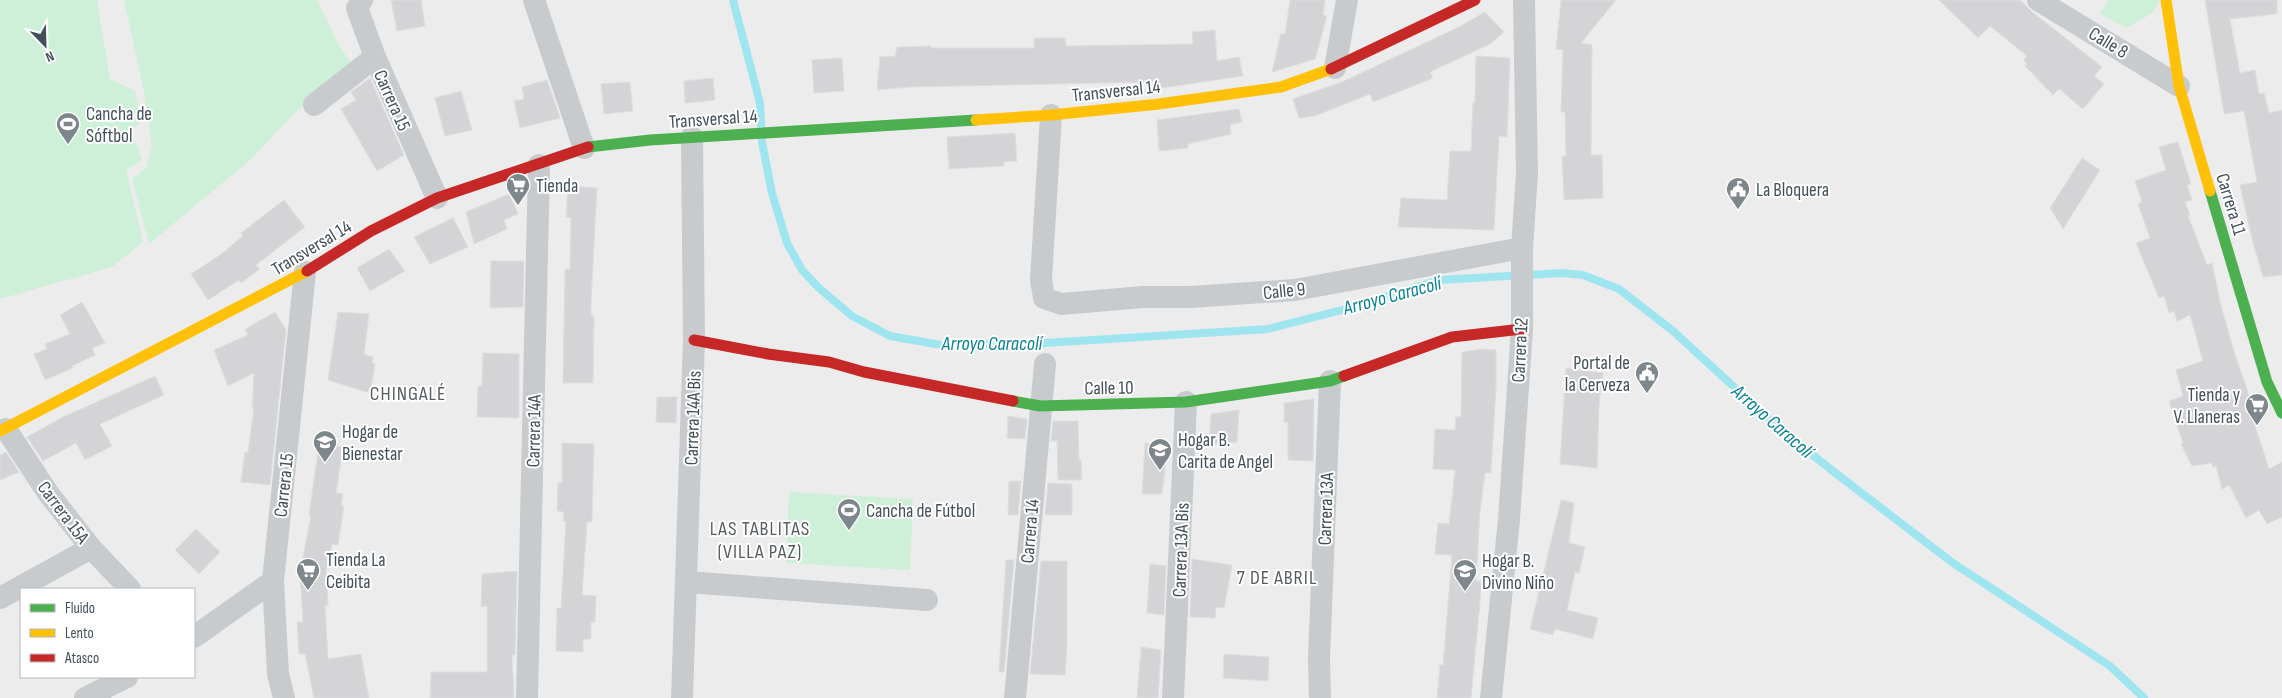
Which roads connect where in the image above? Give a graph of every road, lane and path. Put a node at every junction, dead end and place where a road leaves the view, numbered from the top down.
1 (534, 0) edge
2 (1347, 0) edge
3 (1475, 0) edge
4 (1524, 0) edge
5 (2038, 0) edge
6 (2166, 0) edge
7 (357, 3) edge
8 (375, 57) junction
9 (1335, 68) junction
10 (2179, 86) junction
11 (314, 105) dead end
12 (1051, 114) junction
13 (692, 137) junction
14 (584, 148) junction
15 (538, 165) junction
16 (437, 198) junction
17 (1522, 248) junction
18 (305, 272) junction
19 (1522, 329) junction
20 (694, 340) junction
21 (1045, 364) dead end
22 (1330, 381) junction
23 (1186, 402) junction
24 (1040, 406) junction
25 (2282, 413) edge
26 (3, 430) edge
27 (91, 548) junction
28 (273, 581) junction
29 (688, 582) junction
30 (129, 588) edge
31 (0, 598) edge
32 (927, 600) dead end
33 (195, 636) edge
34 (125, 678) edge
35 (85, 698) edge
36 (284, 698) edge
37 (527, 698) edge
38 (682, 698) edge
39 (1015, 698) edge
40 (1172, 698) edge
41 (1320, 698) edge
42 (1491, 698) edge

1 - 14 street
2 - 9 street
3 - 9 street, Transversal 14
4 - 17 street, Carrera 12
5 - 10 street, Calle 8
6 - 10 street, Carrera 11
7 - 8 street, Carrera 15
8 - 11 street
8 - 16 street, Carrera 15
9 - 12 street, Transversal 14
10 - 25 street, Carrera 11
12 - 13 street, Transversal 14
12 - 17 street, Calle 9
13 - 14 street, Transversal 14
13 - 20 street, Carrera 14A Bis
14 - 15 street, Transversal 14
15 - 16 street, Transversal 14
15 - 37 street, Carrera 14A
16 - 18 street, Transversal 14
17 - 19 street, Carrera 12
18 - 26 street, Transversal 14
18 - 28 street, Carrera 15
19 - 22 street, Calle 10
19 - 42 street, Carrera 12
20 - 24 street, Calle 10
20 - 29 street, Carrera 14A Bis
21 - 24 street, Carrera 14
22 - 23 street, Calle 10
22 - 41 street, Carrera 13A
23 - 24 street, Calle 10
23 - 40 street, Carrera 13A Bis
24 - 39 street, Carrera 14
26 - 27 street, Carrera 15A
27 - 30 street, Carrera 15A
27 - 31 street
28 - 33 street
28 - 36 street, Carrera 15
29 - 32 street
29 - 38 street, Carrera 14A Bis
34 - 35 street

